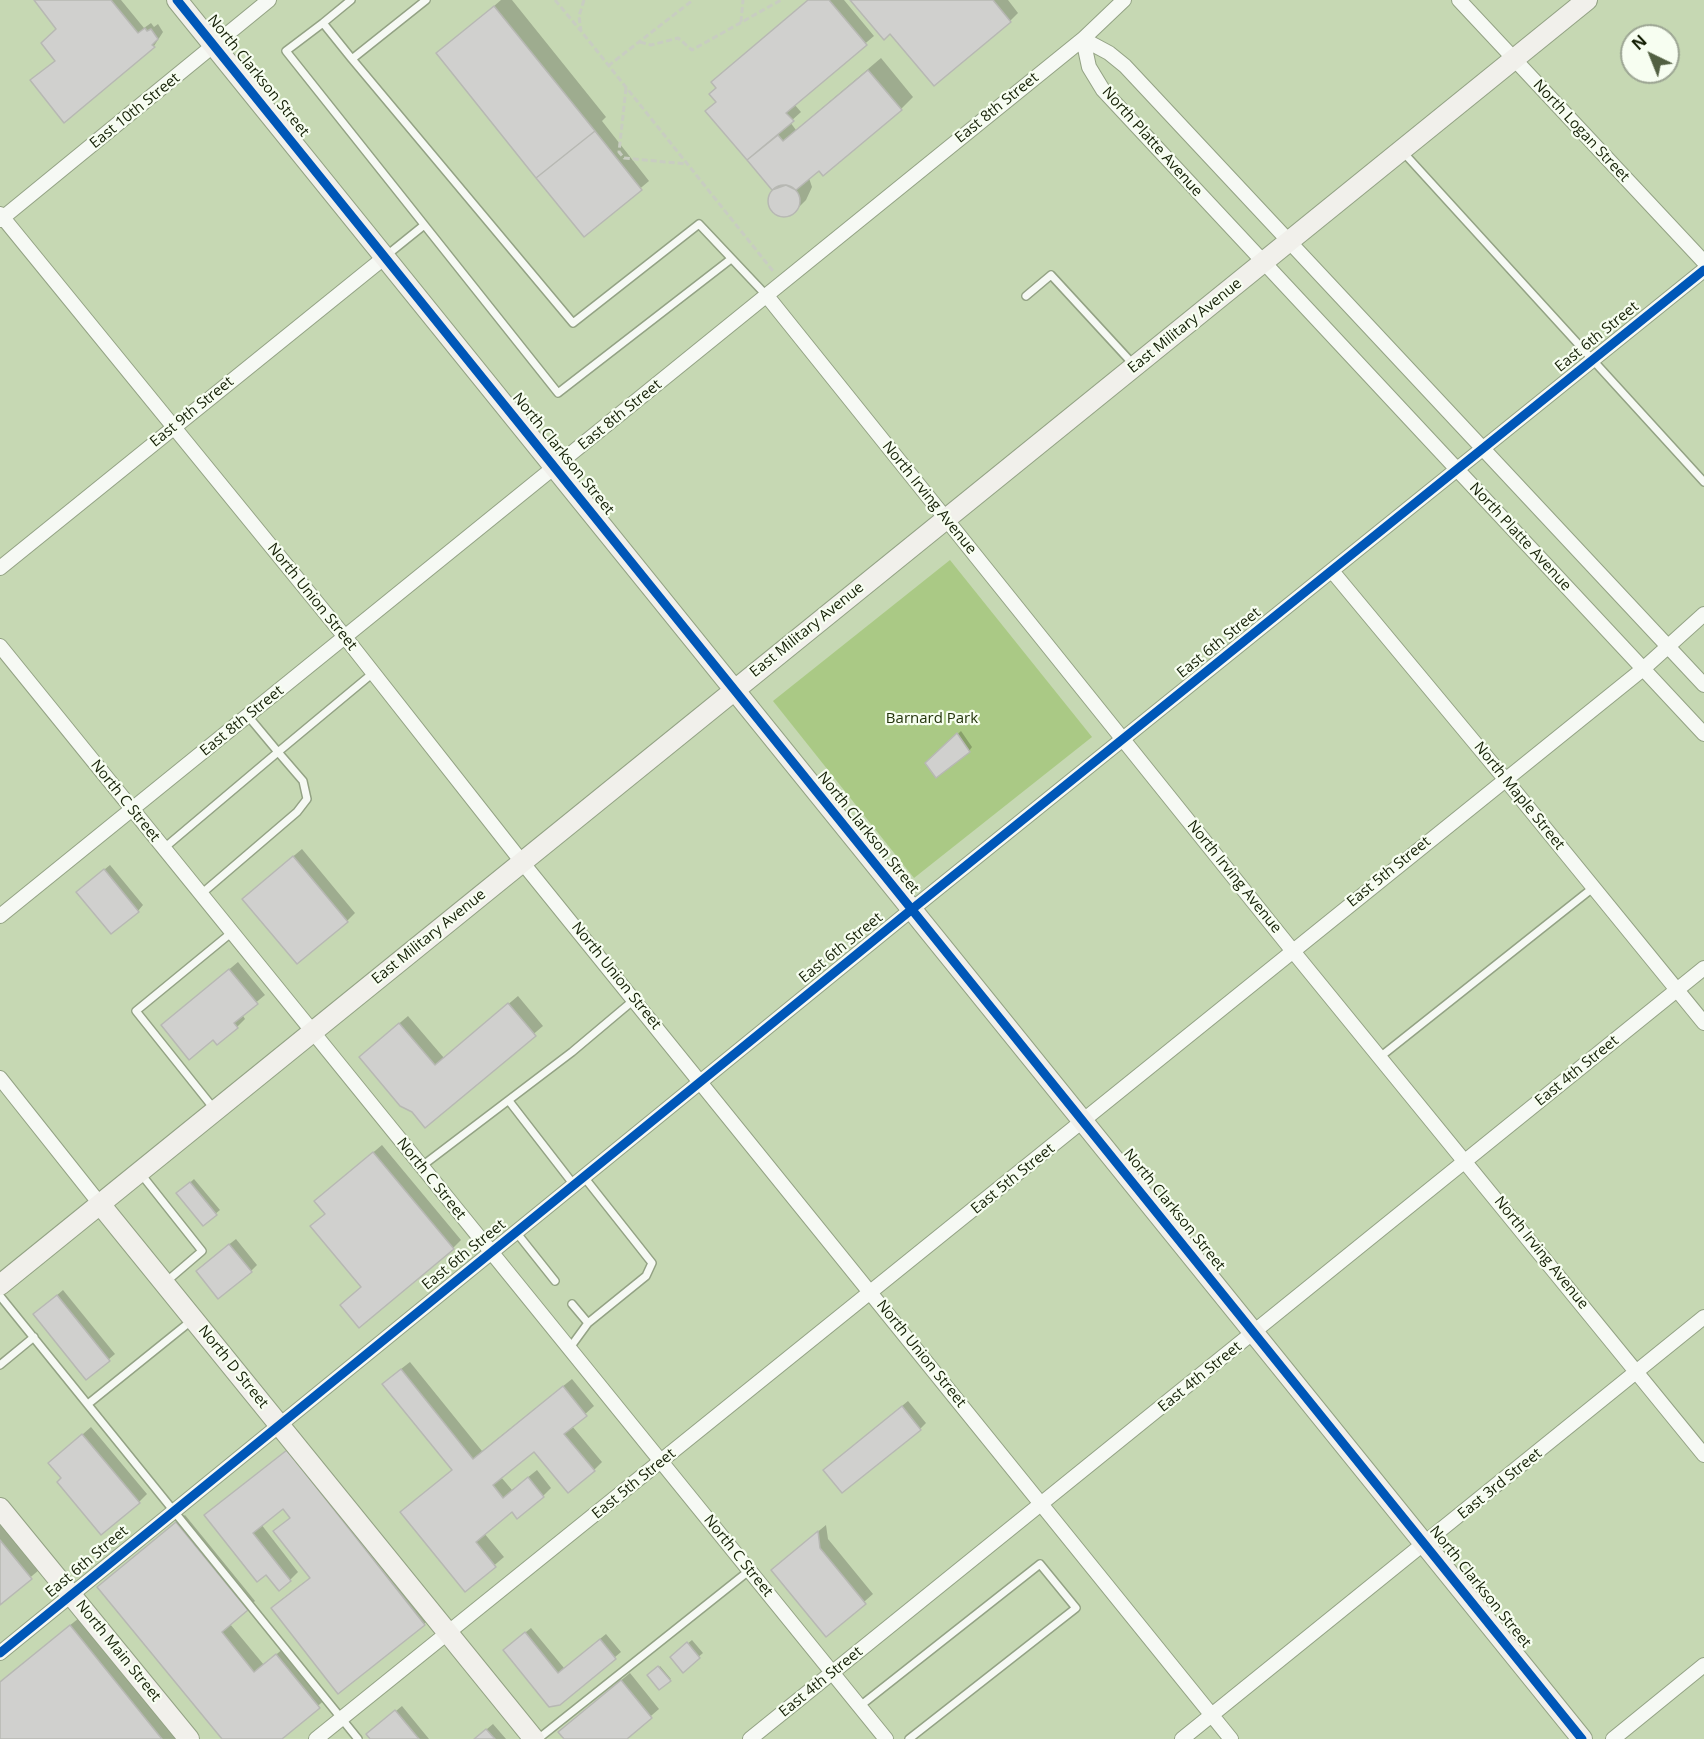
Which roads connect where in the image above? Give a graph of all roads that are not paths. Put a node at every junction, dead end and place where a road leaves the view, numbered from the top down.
1 (177, 0) edge
2 (269, 0) edge
3 (351, 0) edge
4 (426, 0) edge
5 (1124, 0) edge
6 (1459, 0) edge
7 (1587, 0) edge
8 (323, 23) junction
9 (1083, 39) junction
10 (214, 46) junction
11 (352, 59) junction
12 (1514, 59) junction
13 (1402, 150) junction
14 (1, 217) edge
15 (423, 226) junction
16 (1288, 242) junction
17 (385, 257) junction
18 (731, 259) junction
19 (1704, 262) edge
20 (1263, 263) junction
21 (1704, 270) edge
22 (767, 296) junction
23 (1026, 297) dead end
24 (1593, 360) junction
25 (1135, 366) junction
26 (174, 426) junction
27 (1484, 448) junction
28 (555, 468) junction
29 (1457, 470) junction
30 (1704, 482) edge
31 (945, 519) junction
32 (0, 568) edge
33 (1332, 571) junction
34 (1704, 614) edge
35 (345, 638) junction
36 (0, 646) edge
37 (1668, 647) junction
38 (1643, 669) junction
39 (373, 673) junction
40 (1704, 686) edge
41 (733, 689) junction
42 (248, 716) junction
43 (1704, 734) edge
44 (1125, 740) junction
45 (278, 752) junction
46 (1505, 779) junction
47 (132, 810) junction
48 (163, 849) junction
49 (522, 862) junction
50 (1594, 887) junction
51 (200, 895) junction
52 (911, 910) junction
53 (0, 916) edge
54 (231, 933) junction
55 (1292, 950) junction
56 (1704, 968) edge
57 (1677, 990) junction
58 (635, 999) junction
59 (1704, 1023) edge
60 (311, 1032) junction
61 (1380, 1057) junction
62 (0, 1078) edge
63 (702, 1082) junction
64 (509, 1101) junction
65 (215, 1110) junction
66 (1083, 1123) junction
67 (1466, 1161) junction
68 (421, 1167) junction
69 (140, 1172) junction
70 (579, 1181) junction
71 (100, 1204) junction
72 (516, 1232) junction
73 (490, 1252) junction
74 (555, 1281) dead end
75 (165, 1283) junction
76 (0, 1285) edge
77 (872, 1293) junction
78 (0, 1296) edge
79 (572, 1304) dead end
80 (1704, 1317) edge
81 (194, 1319) junction
82 (588, 1323) junction
83 (1254, 1333) junction
84 (34, 1337) junction
85 (569, 1349) junction
86 (0, 1365) edge
87 (1637, 1372) junction
88 (88, 1404) junction
89 (280, 1424) junction
90 (1704, 1455) edge
91 (661, 1461) junction
92 (1042, 1504) junction
93 (0, 1508) edge
94 (174, 1510) junction
95 (1426, 1543) junction
96 (750, 1570) junction
97 (71, 1595) junction
98 (450, 1632) junction
99 (0, 1653) edge
100 (1704, 1665) edge
101 (832, 1673) junction
102 (860, 1706) junction
103 (1211, 1715) junction
104 (341, 1719) junction
105 (189, 1739) edge
106 (316, 1739) edge
107 (358, 1739) edge
108 (536, 1739) edge
109 (750, 1739) edge
110 (886, 1739) edge
111 (909, 1739) edge
112 (1182, 1739) edge
113 (1231, 1739) edge
114 (1582, 1739) edge
115 (1613, 1739) edge

1 - 10 main road, North Clarkson Street
2 - 10 street, East 10th Street
3 - 8 lane
4 - 11 lane
5 - 9 street, East 8th Street
6 - 12 street, North Logan Street
7 - 12 main road, East Military Avenue
8 - 11 lane
8 - 15 lane
9 - 16 street, North Platte Avenue
9 - 20 street, North Platte Avenue
9 - 22 street, East 8th Street
10 - 14 street, East 10th Street
10 - 17 main road, North Clarkson Street
11 - 18 lane
12 - 13 main road, East Military Avenue
12 - 19 street, North Logan Street
13 - 16 main road, East Military Avenue
13 - 24 lane
14 - 26 street, North Union Street
15 - 17 lane
15 - 18 lane
16 - 20 main road, East Military Avenue
16 - 27 street, North Platte Avenue
17 - 26 street, East 9th Street
17 - 28 main road, North Clarkson Street
18 - 22 lane
20 - 25 main road, East Military Avenue
20 - 29 street, North Platte Avenue
21 - 24 street, East 6th Street
22 - 28 street, East 8th Street
22 - 31 street, North Irving Avenue
23 - 25 lane
24 - 27 street, East 6th Street
24 - 30 lane
25 - 31 main road, East Military Avenue
26 - 32 street, East 9th Street
26 - 35 street, North Union Street
27 - 29 street, East 6th Street
27 - 37 street, North Platte Avenue
28 - 35 street, East 8th Street
28 - 41 main road, North Clarkson Street
29 - 33 street, East 6th Street
29 - 38 street, North Platte Avenue
31 - 41 main road, East Military Avenue
31 - 44 street, North Irving Avenue
33 - 44 street, East 6th Street
33 - 46 street, North Maple Street
34 - 37 street, East 5th Street
35 - 39 street, North Union Street
35 - 42 street, East 8th Street
36 - 47 street, North C Street
37 - 38 street, East 5th Street
37 - 40 street, North Platte Avenue
38 - 43 street, North Platte Avenue
38 - 46 street, East 5th Street
39 - 45 lane
39 - 49 street, North Union Street
41 - 49 main road, East Military Avenue
41 - 52 main road, North Clarkson Street
42 - 45 lane
42 - 47 street, East 8th Street
44 - 52 street, East 6th Street
44 - 55 street, North Irving Avenue
45 - 48 lane
45 - 51 lane
46 - 50 street, North Maple Street
46 - 55 street, East 5th Street
47 - 48 street, North C Street
47 - 53 street, East 8th Street
48 - 51 street, North C Street
49 - 58 street, North Union Street
49 - 60 main road, East Military Avenue
50 - 57 street, North Maple Street
50 - 61 lane
51 - 54 street, North C Street
52 - 63 street, East 6th Street
52 - 66 main road, North Clarkson Street
54 - 60 street, North C Street
54 - 65 lane
55 - 61 street, North Irving Avenue
55 - 66 street, East 5th Street
56 - 57 street, East 4th Street
57 - 59 street, North Maple Street
57 - 67 street, East 4th Street
58 - 63 street, North Union Street
58 - 64 lane
60 - 65 main road, East Military Avenue
60 - 68 street, North C Street
61 - 67 street, North Irving Avenue
62 - 71 street, North D Street
63 - 70 street, East 6th Street
63 - 77 street, North Union Street
64 - 68 lane
64 - 70 lane
65 - 69 main road, East Military Avenue
66 - 77 street, East 5th Street
66 - 83 main road, North Clarkson Street
67 - 83 street, East 4th Street
67 - 87 street, North Irving Avenue
68 - 73 street, North C Street
69 - 71 main road, East Military Avenue
69 - 75 lane
70 - 72 street, East 6th Street
70 - 82 lane
71 - 75 main road, North D Street
71 - 76 main road, East Military Avenue
72 - 73 street, East 6th Street
72 - 74 lane
73 - 85 street, North C Street
73 - 89 street, East 6th Street
75 - 81 main road, North D Street
77 - 91 street, East 5th Street
77 - 92 street, North Union Street
78 - 84 lane
79 - 82 lane
80 - 87 street, East 3rd Street
81 - 88 lane
81 - 89 main road, North D Street
82 - 85 lane
83 - 92 street, East 4th Street
83 - 95 main road, North Clarkson Street
84 - 86 lane
84 - 88 lane
85 - 91 street, North C Street
87 - 90 street, North Irving Avenue
87 - 95 street, East 3rd Street
88 - 94 lane
89 - 94 street, East 6th Street
89 - 98 main road, North D Street
91 - 96 street, North C Street
91 - 98 street, East 5th Street
92 - 101 street, East 4th Street
92 - 103 street, North Union Street
93 - 97 main road, North Main Street
94 - 97 street, East 6th Street
94 - 104 lane
95 - 103 street, East 3rd Street
95 - 114 main road, North Clarkson Street
96 - 101 street, North C Street
96 - 108 lane
97 - 99 street, East 6th Street
97 - 105 main road, North Main Street
98 - 104 street, East 5th Street
98 - 108 main road, North D Street
100 - 115 street
101 - 102 street, North C Street
101 - 109 street, East 4th Street
102 - 110 street, North C Street
102 - 111 lane
103 - 112 street, East 3rd Street
103 - 113 street, North Union Street
104 - 106 street, East 5th Street
104 - 107 lane

